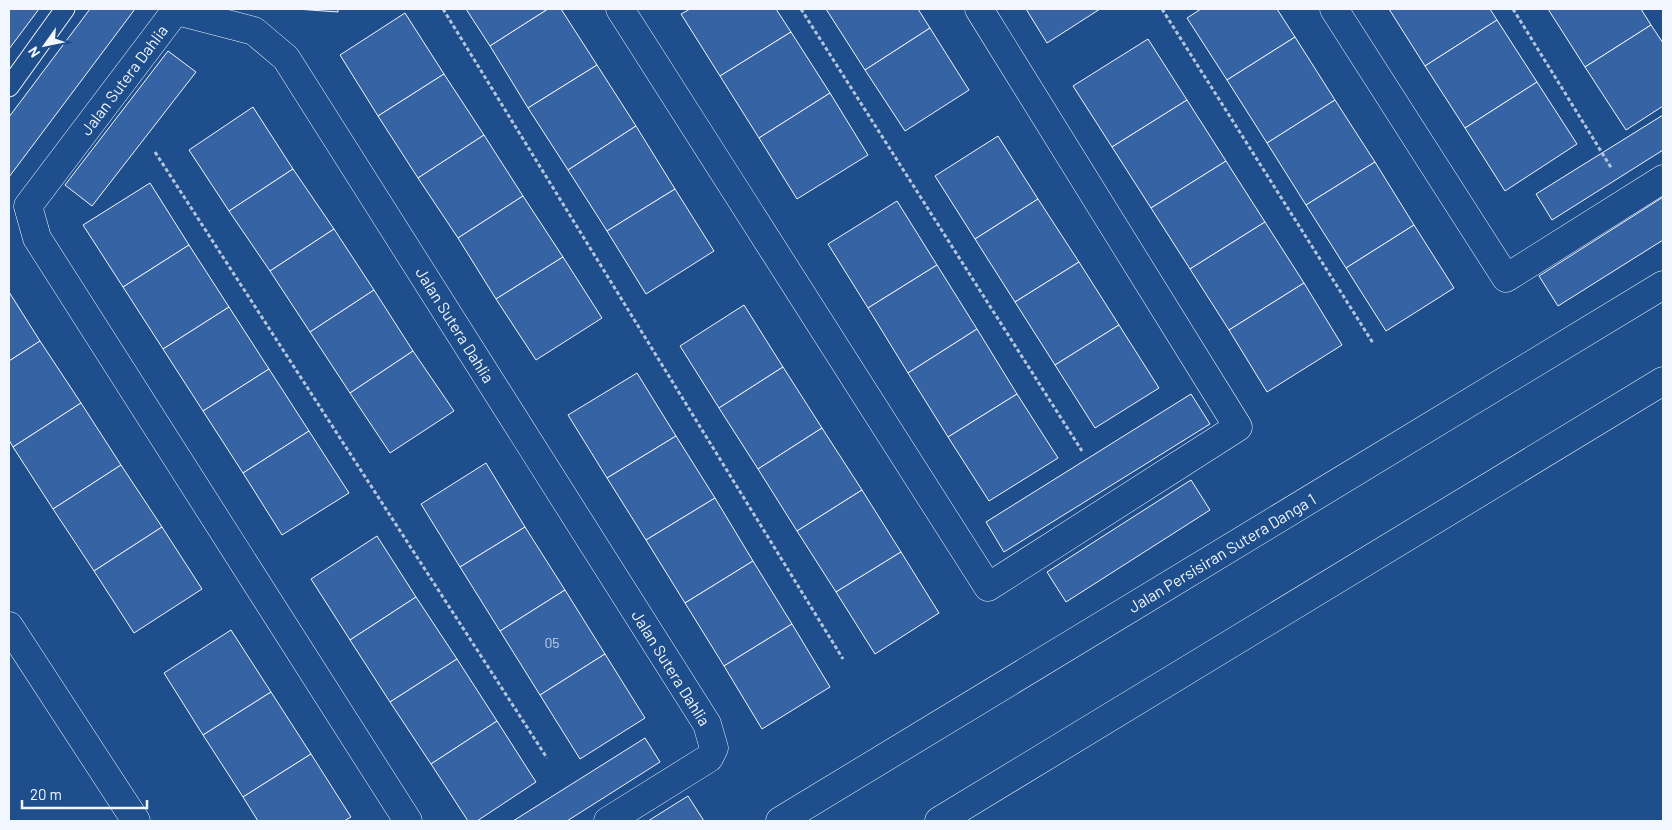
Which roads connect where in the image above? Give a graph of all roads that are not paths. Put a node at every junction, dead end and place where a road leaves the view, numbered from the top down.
1 (66, 9) edge
2 (620, 9) edge
3 (979, 9) edge
4 (1334, 9) edge
5 (177, 10) edge
6 (9, 87) edge
7 (1663, 179) edge
8 (1663, 285) edge
9 (1663, 381) edge
10 (9, 626) edge
11 (136, 821) edge
12 (408, 821) edge
13 (608, 821) edge
14 (780, 821) edge
15 (939, 821) edge

1 - 6 lane
2 - 3 street
4 - 7 street
5 - 12 street, Jalan Sutera Dahlia
5 - 13 street, Jalan Sutera Dahlia
8 - 14 street, Jalan Persisiran Sutera Danga 1
9 - 15 street
10 - 11 street

